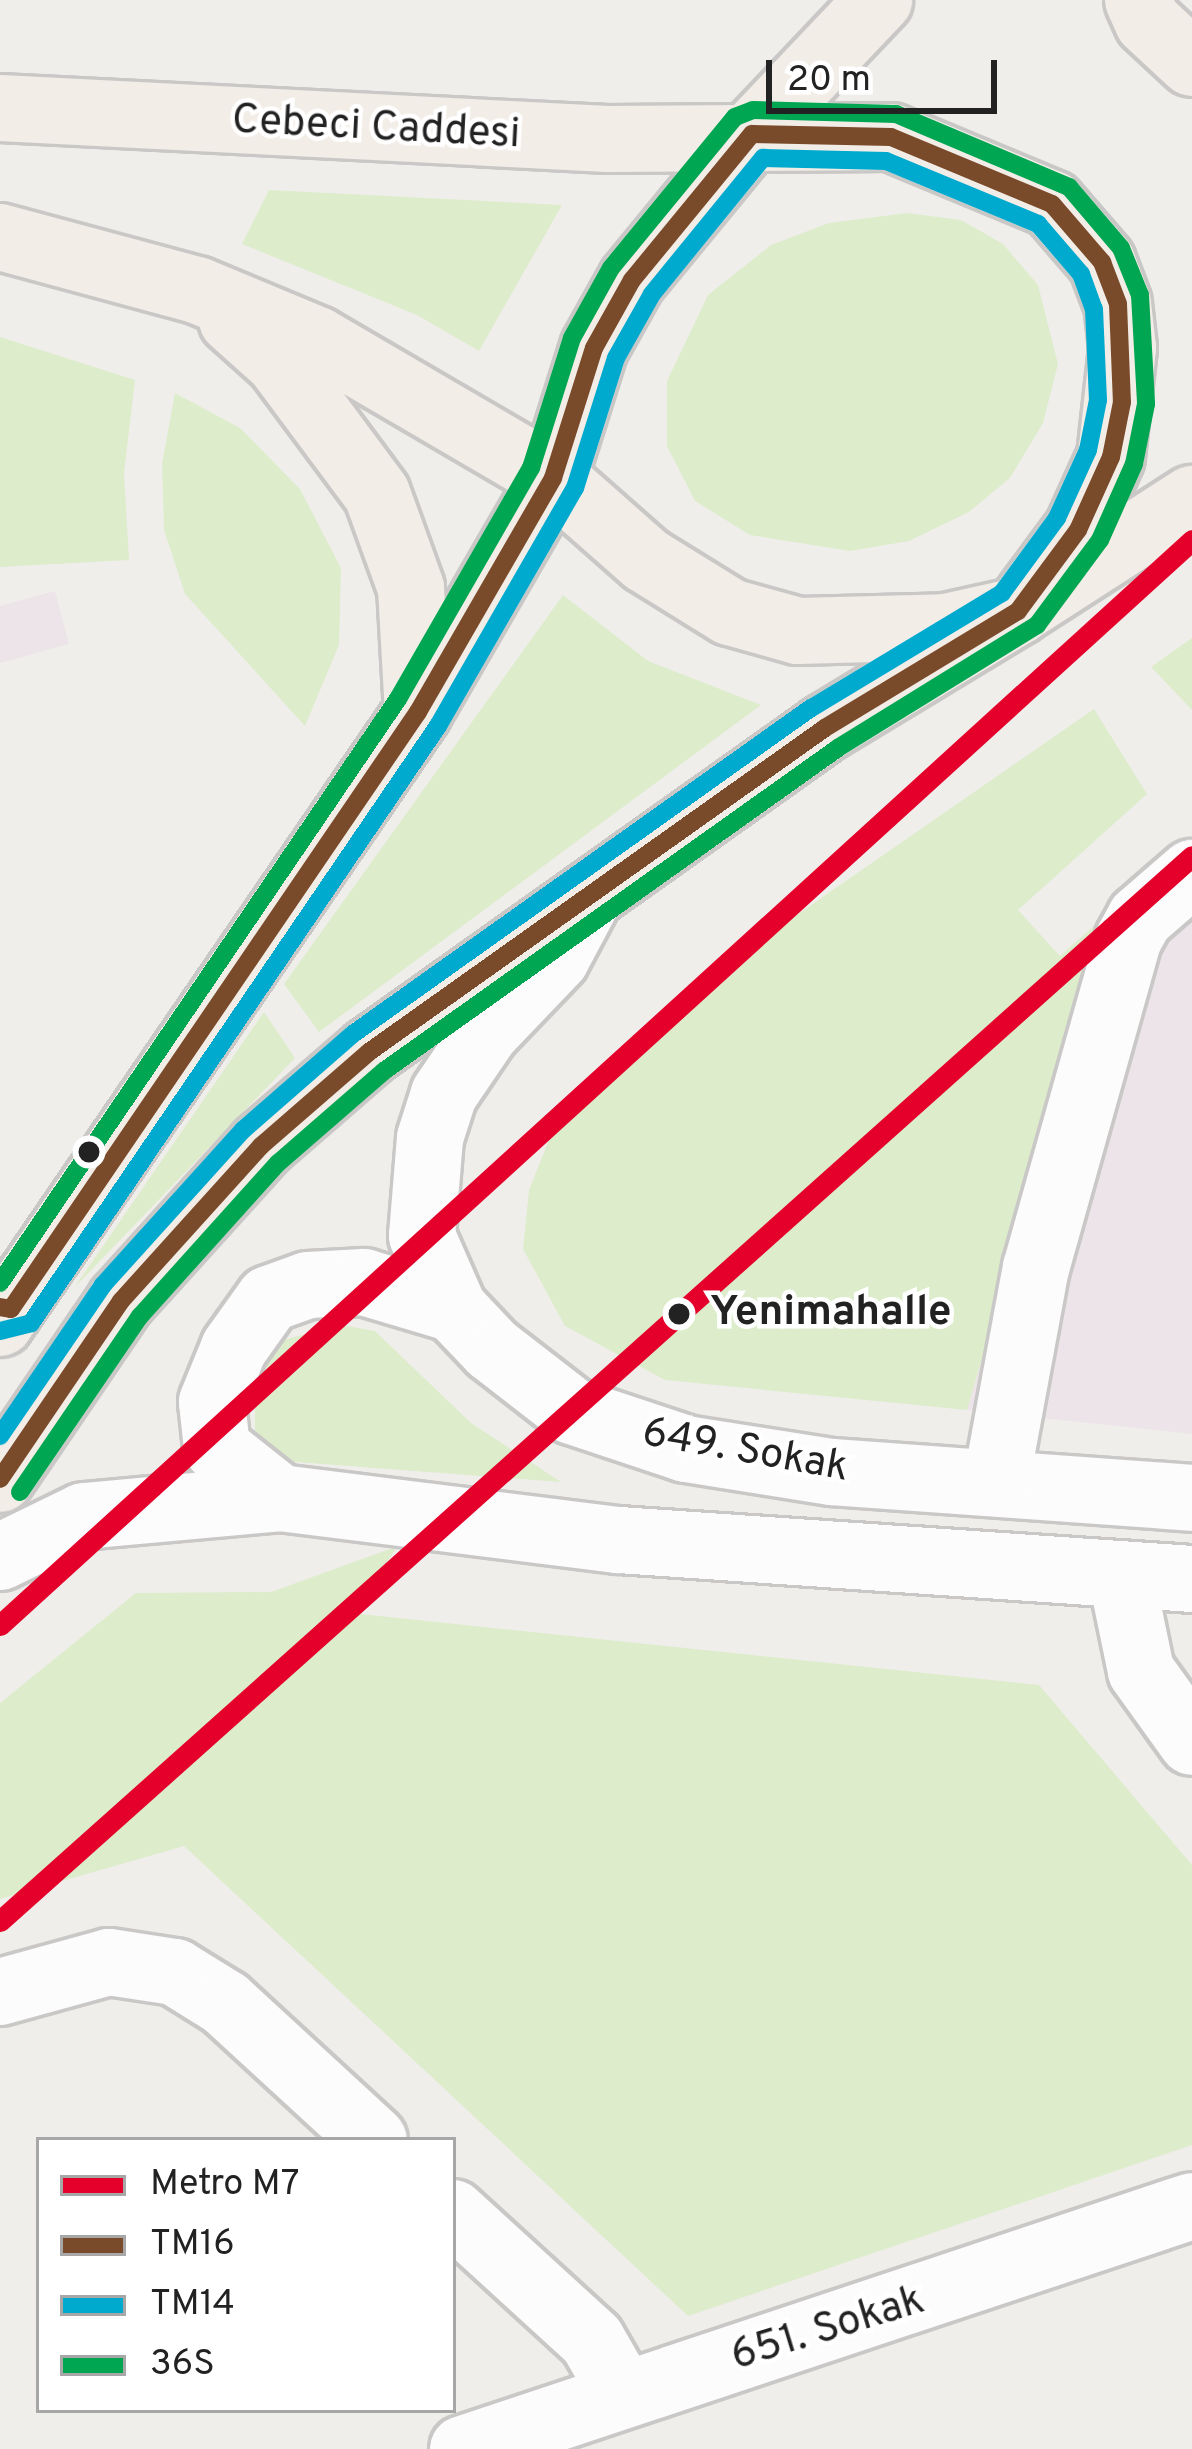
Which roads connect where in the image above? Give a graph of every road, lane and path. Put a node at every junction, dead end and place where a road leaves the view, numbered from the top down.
1 (879, 0) edge
2 (1138, 0) edge
3 (1192, 63) edge
4 (0, 108) edge
5 (752, 134) junction
6 (0, 237) edge
7 (197, 290) junction
8 (554, 478) junction
9 (1192, 499) edge
10 (1018, 611) junction
11 (418, 712) junction
12 (1192, 873) edge
13 (590, 895) junction
14 (454, 1310) junction
15 (0, 1323) edge
16 (0, 1479) edge
17 (996, 1483) junction
18 (280, 1498) junction
19 (1192, 1498) edge
20 (0, 1557) edge
21 (1120, 1574) junction
22 (1192, 1579) edge
23 (1192, 1742) edge
24 (0, 1992) edge
25 (371, 2137) edge
26 (1192, 2206) edge
27 (456, 2215) edge
28 (623, 2394) junction
29 (463, 2449) edge

1 - 5 main road
2 - 3 main road
4 - 5 main road, Cebeci Caddesi
5 - 8 main road
5 - 10 main road, Cebeci Caddesi
6 - 7 main road
7 - 8 main road
7 - 11 main road
8 - 10 main road
8 - 11 main road
9 - 10 main road
10 - 13 main road
11 - 15 main road
12 - 17 street
13 - 14 street, 649. Sokak
13 - 16 main road
14 - 17 street, 649. Sokak
14 - 18 street
17 - 19 street, 649. Sokak
18 - 20 street, 649. Sokak
18 - 21 street, 649. Sokak
21 - 22 street, 649. Sokak
21 - 23 street
24 - 25 street
26 - 28 street, 651. Sokak
27 - 28 street
28 - 29 street, 651. Sokak

